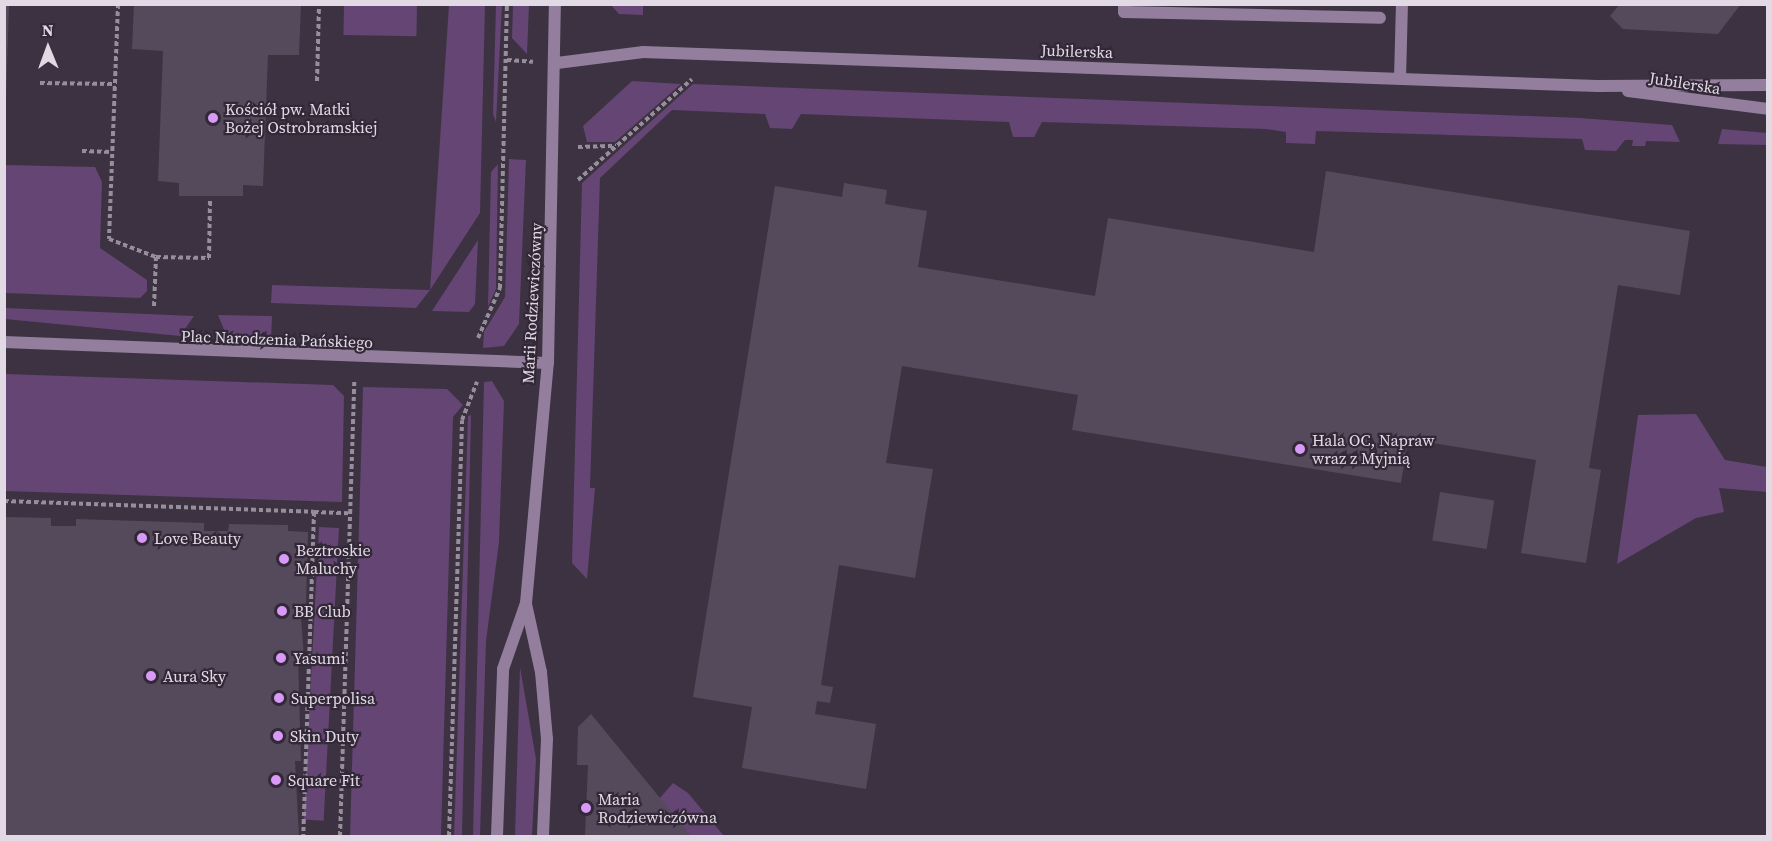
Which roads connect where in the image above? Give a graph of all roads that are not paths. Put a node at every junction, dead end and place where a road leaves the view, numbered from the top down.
1 (555, 4) edge
2 (1124, 4) edge
3 (1402, 4) edge
4 (1380, 18) dead end
5 (557, 63) junction
6 (1400, 79) junction
7 (1767, 85) edge
8 (1597, 86) junction
9 (1767, 109) edge
10 (4, 342) edge
11 (548, 363) junction
12 (526, 603) junction
13 (497, 837) edge
14 (543, 837) edge

1 - 5 street, Marii Rodziewiczówny
2 - 4 street
3 - 6 street
5 - 6 street, Jubilerska
5 - 11 street, Marii Rodziewiczówny
6 - 8 street, Jubilerska
7 - 8 street, Jubilerska
8 - 9 street, Jubilerska
10 - 11 street, Plac Narodzenia Pańskiego
11 - 12 street, Marii Rodziewiczówny
12 - 13 street, Marii Rodziewiczówny
12 - 14 street, Marii Rodziewiczówny

